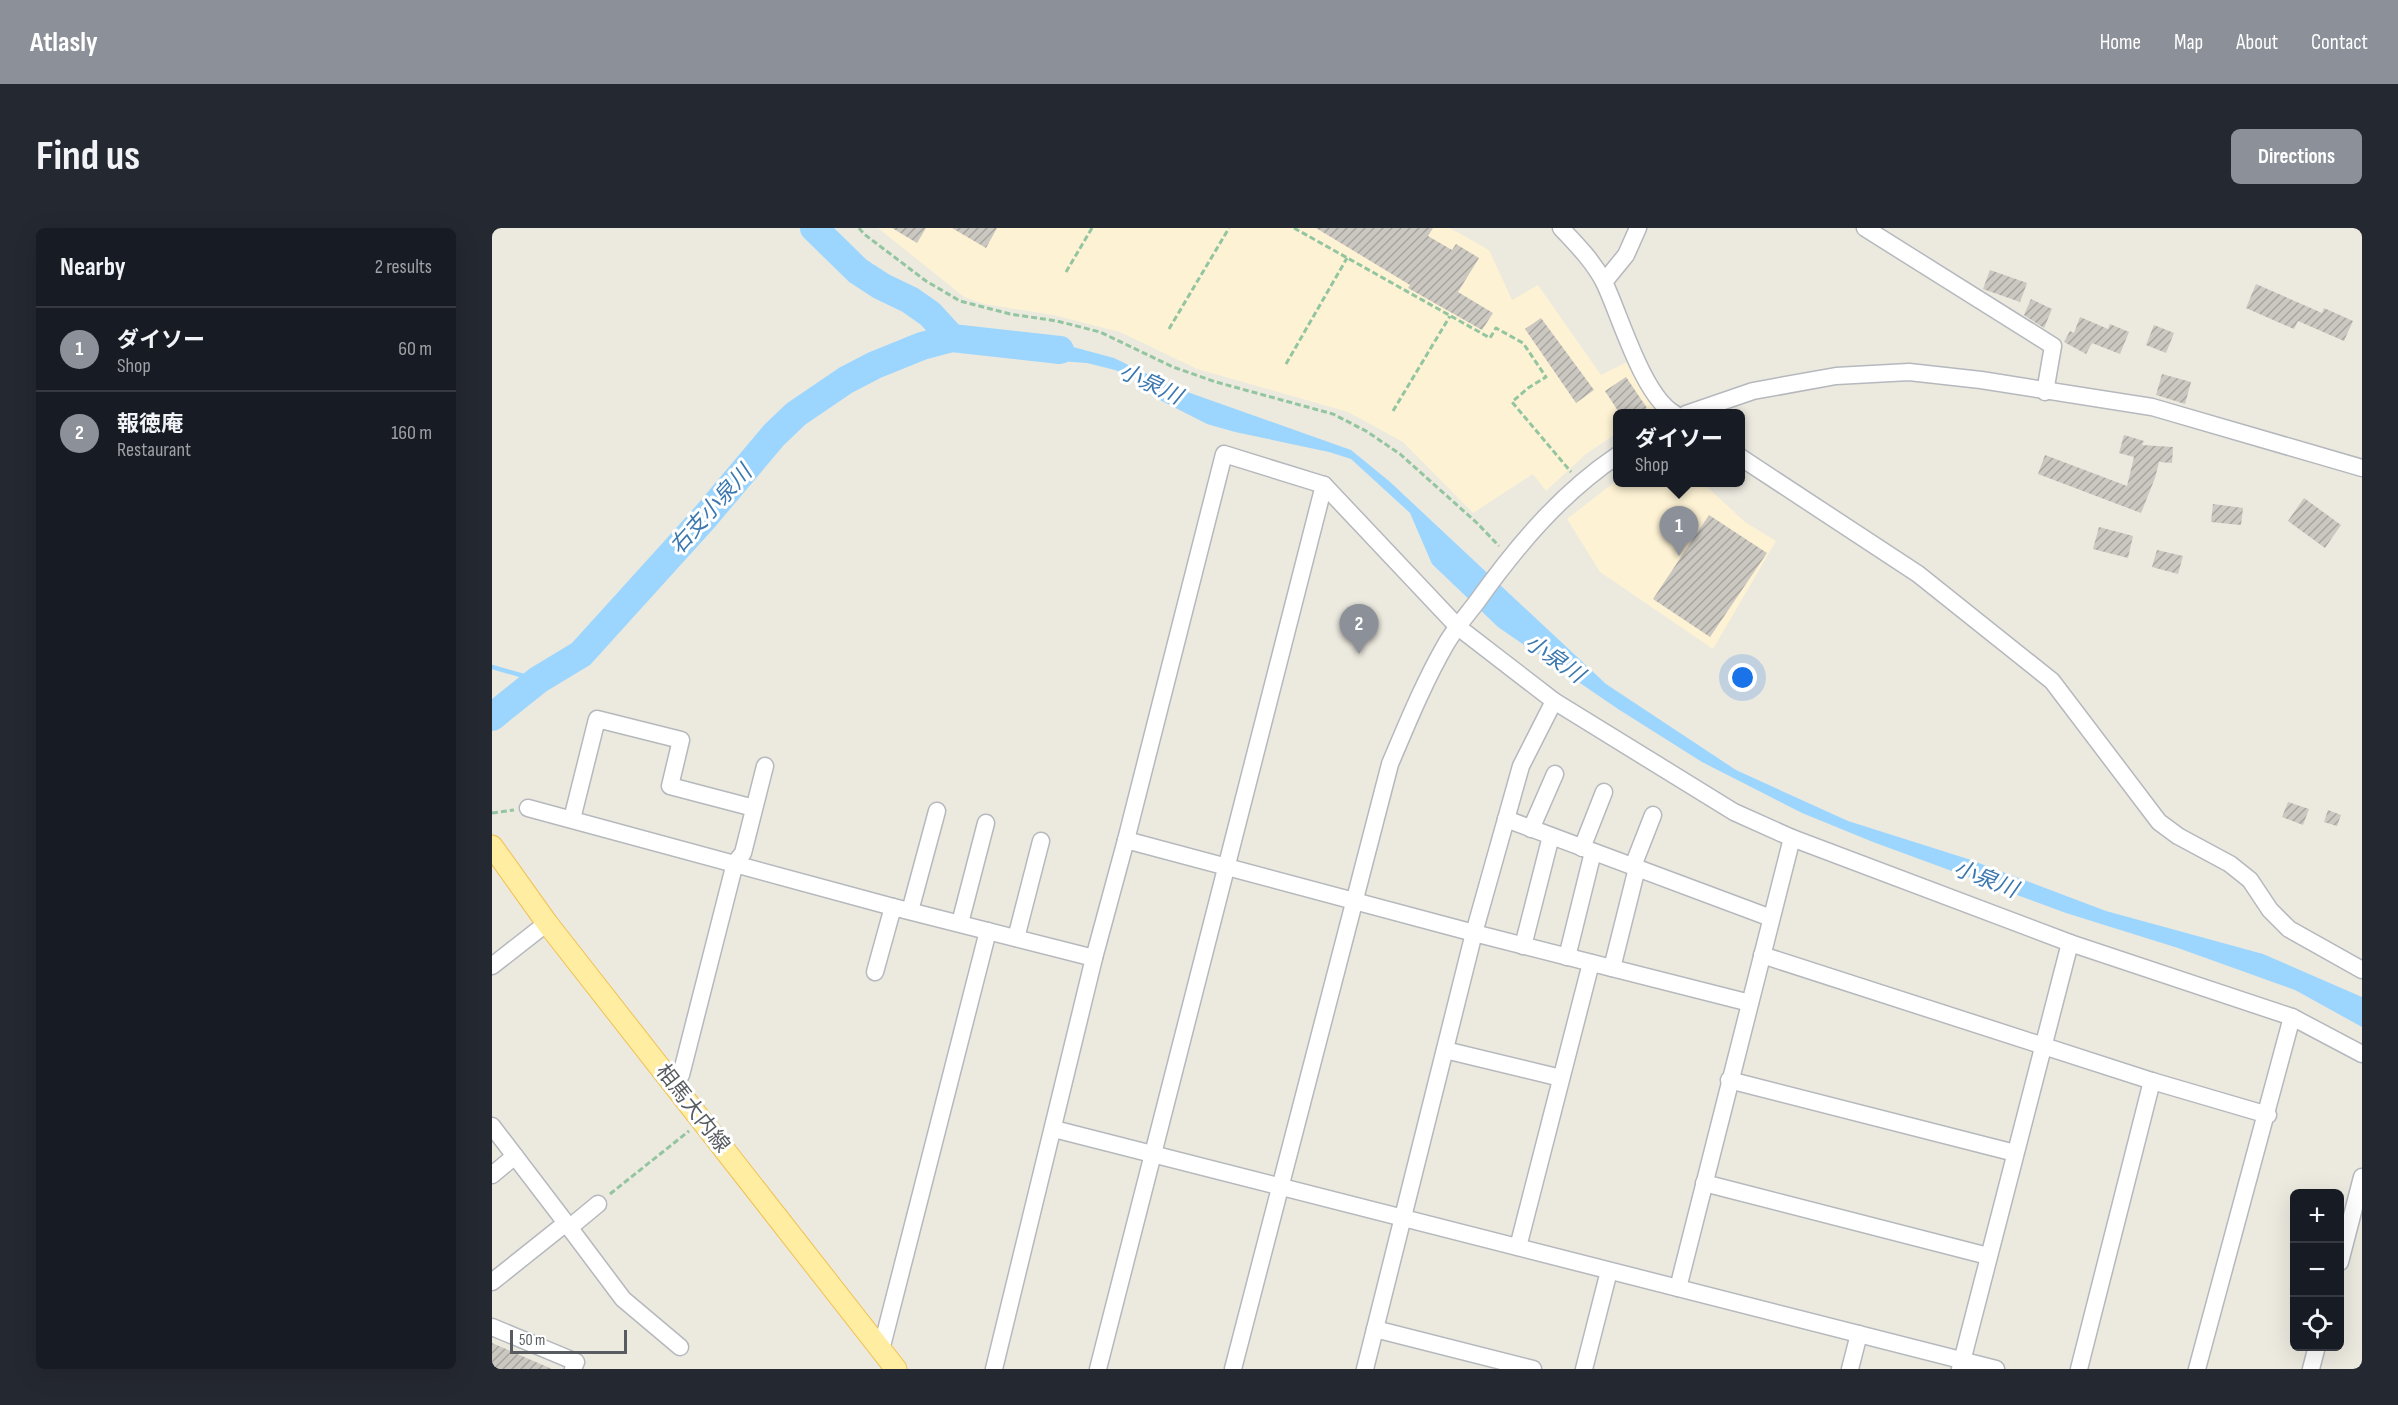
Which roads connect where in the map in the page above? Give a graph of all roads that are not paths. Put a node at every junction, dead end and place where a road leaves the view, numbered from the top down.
1 (1561, 228) edge
2 (1638, 228) edge
3 (1865, 228) edge
4 (1604, 282) junction
5 (2045, 392) junction
6 (1666, 409) edge
7 (1701, 409) edge
8 (1613, 458) edge
9 (1745, 460) edge
10 (2362, 468) edge
11 (1324, 485) junction
12 (1458, 627) junction
13 (1554, 701) junction
14 (765, 766) dead end
15 (1555, 774) dead end
16 (1604, 792) dead end
17 (528, 808) road end
18 (754, 808) junction
19 (937, 811) dead end
20 (1653, 815) dead end
21 (572, 819) junction
22 (1506, 819) junction
23 (986, 823) dead end
24 (1532, 829) junction
25 (1551, 836) junction
26 (1792, 838) junction
27 (1126, 840) junction
28 (1041, 841) dead end
29 (492, 846) edge
30 (1588, 850) junction
31 (735, 863) junction
32 (1226, 865) junction
33 (1635, 867) junction
34 (1353, 900) junction
35 (893, 907) junction
36 (910, 911) junction
37 (1771, 918) junction
38 (547, 923) junction
39 (960, 924) junction
40 (988, 931) junction
41 (1474, 933) junction
42 (1016, 938) junction
43 (2070, 943) junction
44 (1523, 946) junction
45 (1762, 955) junction
46 (1567, 957) junction
47 (1094, 958) junction
48 (1591, 963) junction
49 (492, 966) edge
50 (1612, 968) junction
51 (2362, 970) edge
52 (875, 972) dead end
53 (1750, 1003) junction
54 (2292, 1017) junction
55 (2043, 1046) junction
56 (1445, 1050) junction
57 (2362, 1054) edge
58 (1561, 1078) junction
59 (1729, 1080) junction
60 (2152, 1081) junction
61 (673, 1082) junction
62 (2268, 1115) junction
63 (492, 1126) edge
64 (1054, 1129) junction
65 (2015, 1153) junction
66 (1153, 1155) junction
67 (514, 1156) junction
68 (492, 1175) edge
69 (2361, 1182) edge
70 (1704, 1183) junction
71 (1280, 1187) junction
72 (598, 1204) road end
73 (1402, 1218) junction
74 (567, 1225) junction
75 (1518, 1247) junction
76 (2344, 1247) edge
77 (1988, 1256) junction
78 (1609, 1270) junction
79 (492, 1282) edge
80 (1678, 1288) junction
81 (492, 1327) edge
82 (1375, 1329) junction
83 (1859, 1334) junction
84 (680, 1347) dead end
85 (881, 1350) junction
86 (2316, 1351) edge
87 (1962, 1365) edge
88 (573, 1369) edge
89 (896, 1369) edge
90 (994, 1369) edge
91 (1098, 1369) edge
92 (1233, 1369) edge
93 (1365, 1369) edge
94 (1533, 1369) edge
95 (1584, 1369) edge
96 (1850, 1369) edge
97 (1996, 1369) edge
98 (2079, 1369) edge
99 (2197, 1369) edge
100 (2311, 1369) edge

1 - 4 street
2 - 4 street
3 - 5 street
4 - 6 street
5 - 7 street
5 - 10 street
8 - 12 street
9 - 51 street
11 - 12 street
11 - 27 street
11 - 32 street
12 - 13 street
12 - 34 street
13 - 22 street
13 - 26 street
14 - 18 street
15 - 24 street
16 - 30 street
17 - 21 street
18 - 21 street
18 - 31 street
19 - 36 street
20 - 33 street
21 - 31 street
22 - 24 street
22 - 41 street
23 - 39 street
24 - 25 street
25 - 30 street
25 - 44 street
26 - 37 street
26 - 43 street
27 - 32 street
27 - 47 street
28 - 42 street
29 - 38 main road, 相馬大内線
30 - 33 street
30 - 46 street
31 - 35 street
31 - 61 street
32 - 34 street
32 - 66 street
33 - 37 street
33 - 50 street
34 - 41 street
34 - 71 street
35 - 36 street
35 - 52 street
36 - 39 street
37 - 45 street
38 - 49 street
38 - 61 main road, 相馬大内線
39 - 40 street
40 - 42 street
40 - 85 street
41 - 44 street
41 - 56 street
42 - 47 street
43 - 54 street
43 - 55 street
44 - 46 street
45 - 53 street
45 - 55 street
46 - 48 street
47 - 64 street
48 - 50 street
48 - 58 street
50 - 53 street
53 - 59 street
54 - 57 street
54 - 62 street
55 - 60 street
55 - 65 street
56 - 58 street
56 - 73 street
58 - 75 street
59 - 65 street
59 - 70 street
60 - 62 street
60 - 98 street
61 - 85 main road, 相馬大内線
62 - 99 street
63 - 67 street
64 - 66 street
64 - 90 street
65 - 77 street
66 - 71 street
66 - 91 street
67 - 68 street
67 - 74 street
69 - 76 street
70 - 77 street
70 - 80 street
71 - 73 street
71 - 92 street
72 - 74 street
73 - 75 street
73 - 82 street
74 - 79 street
74 - 84 street
75 - 78 street
77 - 87 street
78 - 80 street
78 - 95 street
80 - 83 street
81 - 88 street
82 - 93 street
82 - 94 street
83 - 87 street
83 - 96 street
85 - 89 main road, 相馬大内線
86 - 100 street
87 - 97 street

